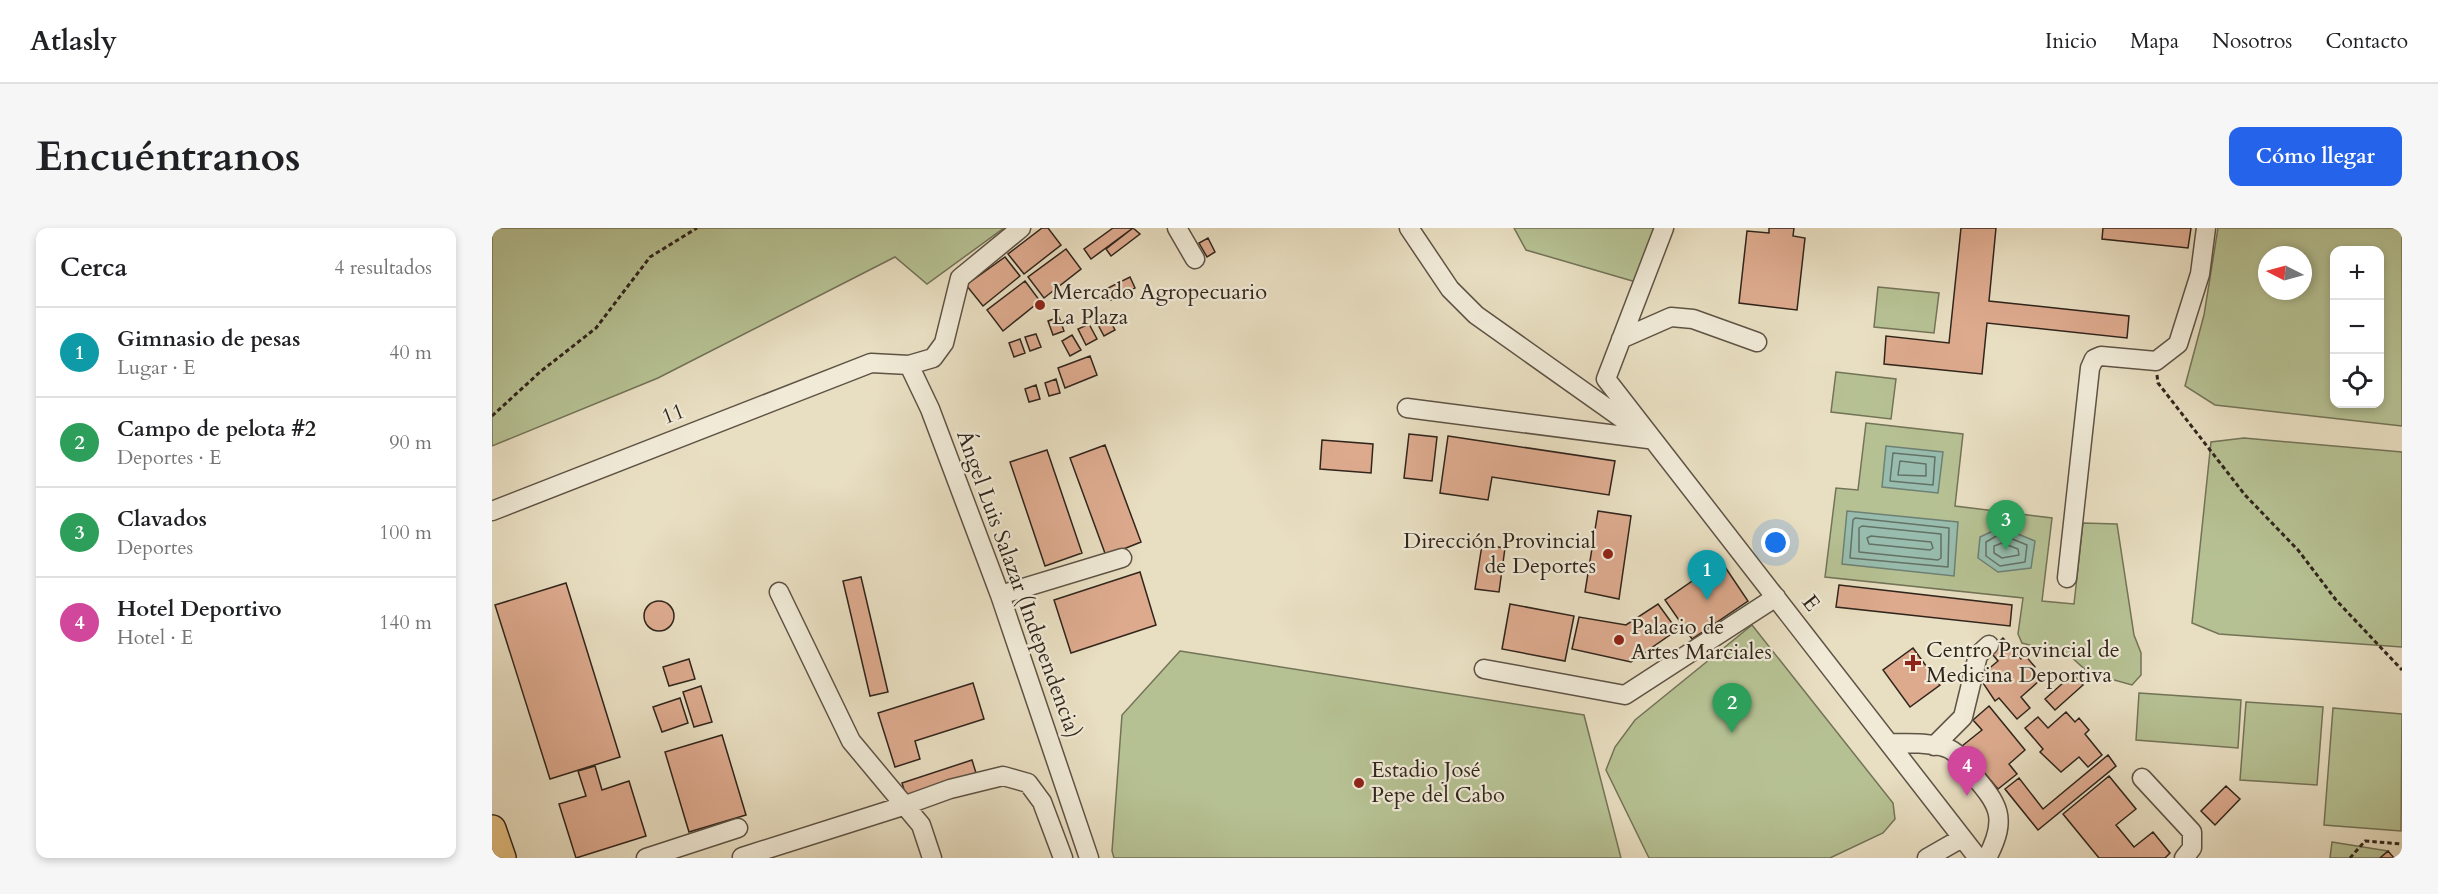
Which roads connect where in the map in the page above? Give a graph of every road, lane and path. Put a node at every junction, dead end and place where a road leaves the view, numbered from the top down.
1 (698, 228) edge
2 (1021, 228) edge
3 (1177, 228) edge
4 (1409, 228) edge
5 (1664, 228) edge
6 (2206, 228) edge
7 (1195, 259) dead end
8 (1621, 339) junction
9 (1757, 342) dead end
10 (909, 365) junction
11 (2158, 383) dead end
12 (1407, 408) dead end
13 (492, 416) edge
14 (1653, 439) junction
15 (492, 511) edge
16 (1122, 558) dead end
17 (2067, 578) dead end
18 (779, 592) dead end
19 (1000, 595) junction
20 (1776, 597) junction
21 (1989, 645) dead end
22 (1484, 669) dead end
23 (2402, 670) edge
24 (1891, 743) junction
25 (1934, 746) junction
26 (2142, 778) dead end
27 (903, 806) junction
28 (738, 828) dead end
29 (492, 829) edge
30 (1962, 838) junction
31 (2402, 844) edge
32 (742, 857) edge
33 (502, 858) edge
34 (646, 858) edge
35 (932, 858) edge
36 (1062, 858) edge
37 (1089, 858) edge
38 (1927, 858) edge
39 (1978, 858) edge
40 (1987, 858) edge
41 (2184, 858) edge
42 (2350, 858) edge

1 - 13 path
2 - 10 street
3 - 7 street
4 - 14 street
5 - 8 street
6 - 17 street
8 - 9 street
8 - 14 street, E
10 - 15 street, 11
10 - 19 street, Ángel Luis Salazar (Independencia)
11 - 23 path
12 - 14 street
14 - 20 street, E
16 - 19 street
18 - 27 street
19 - 37 street, Ángel Luis Salazar (Independencia)
20 - 22 street
20 - 24 street, E
21 - 25 street
24 - 25 street
24 - 30 street, E
25 - 40 street
26 - 41 street
27 - 32 street
27 - 35 street
27 - 36 street
28 - 34 street
29 - 33 highway
30 - 38 street
30 - 39 street, E
31 - 42 path

